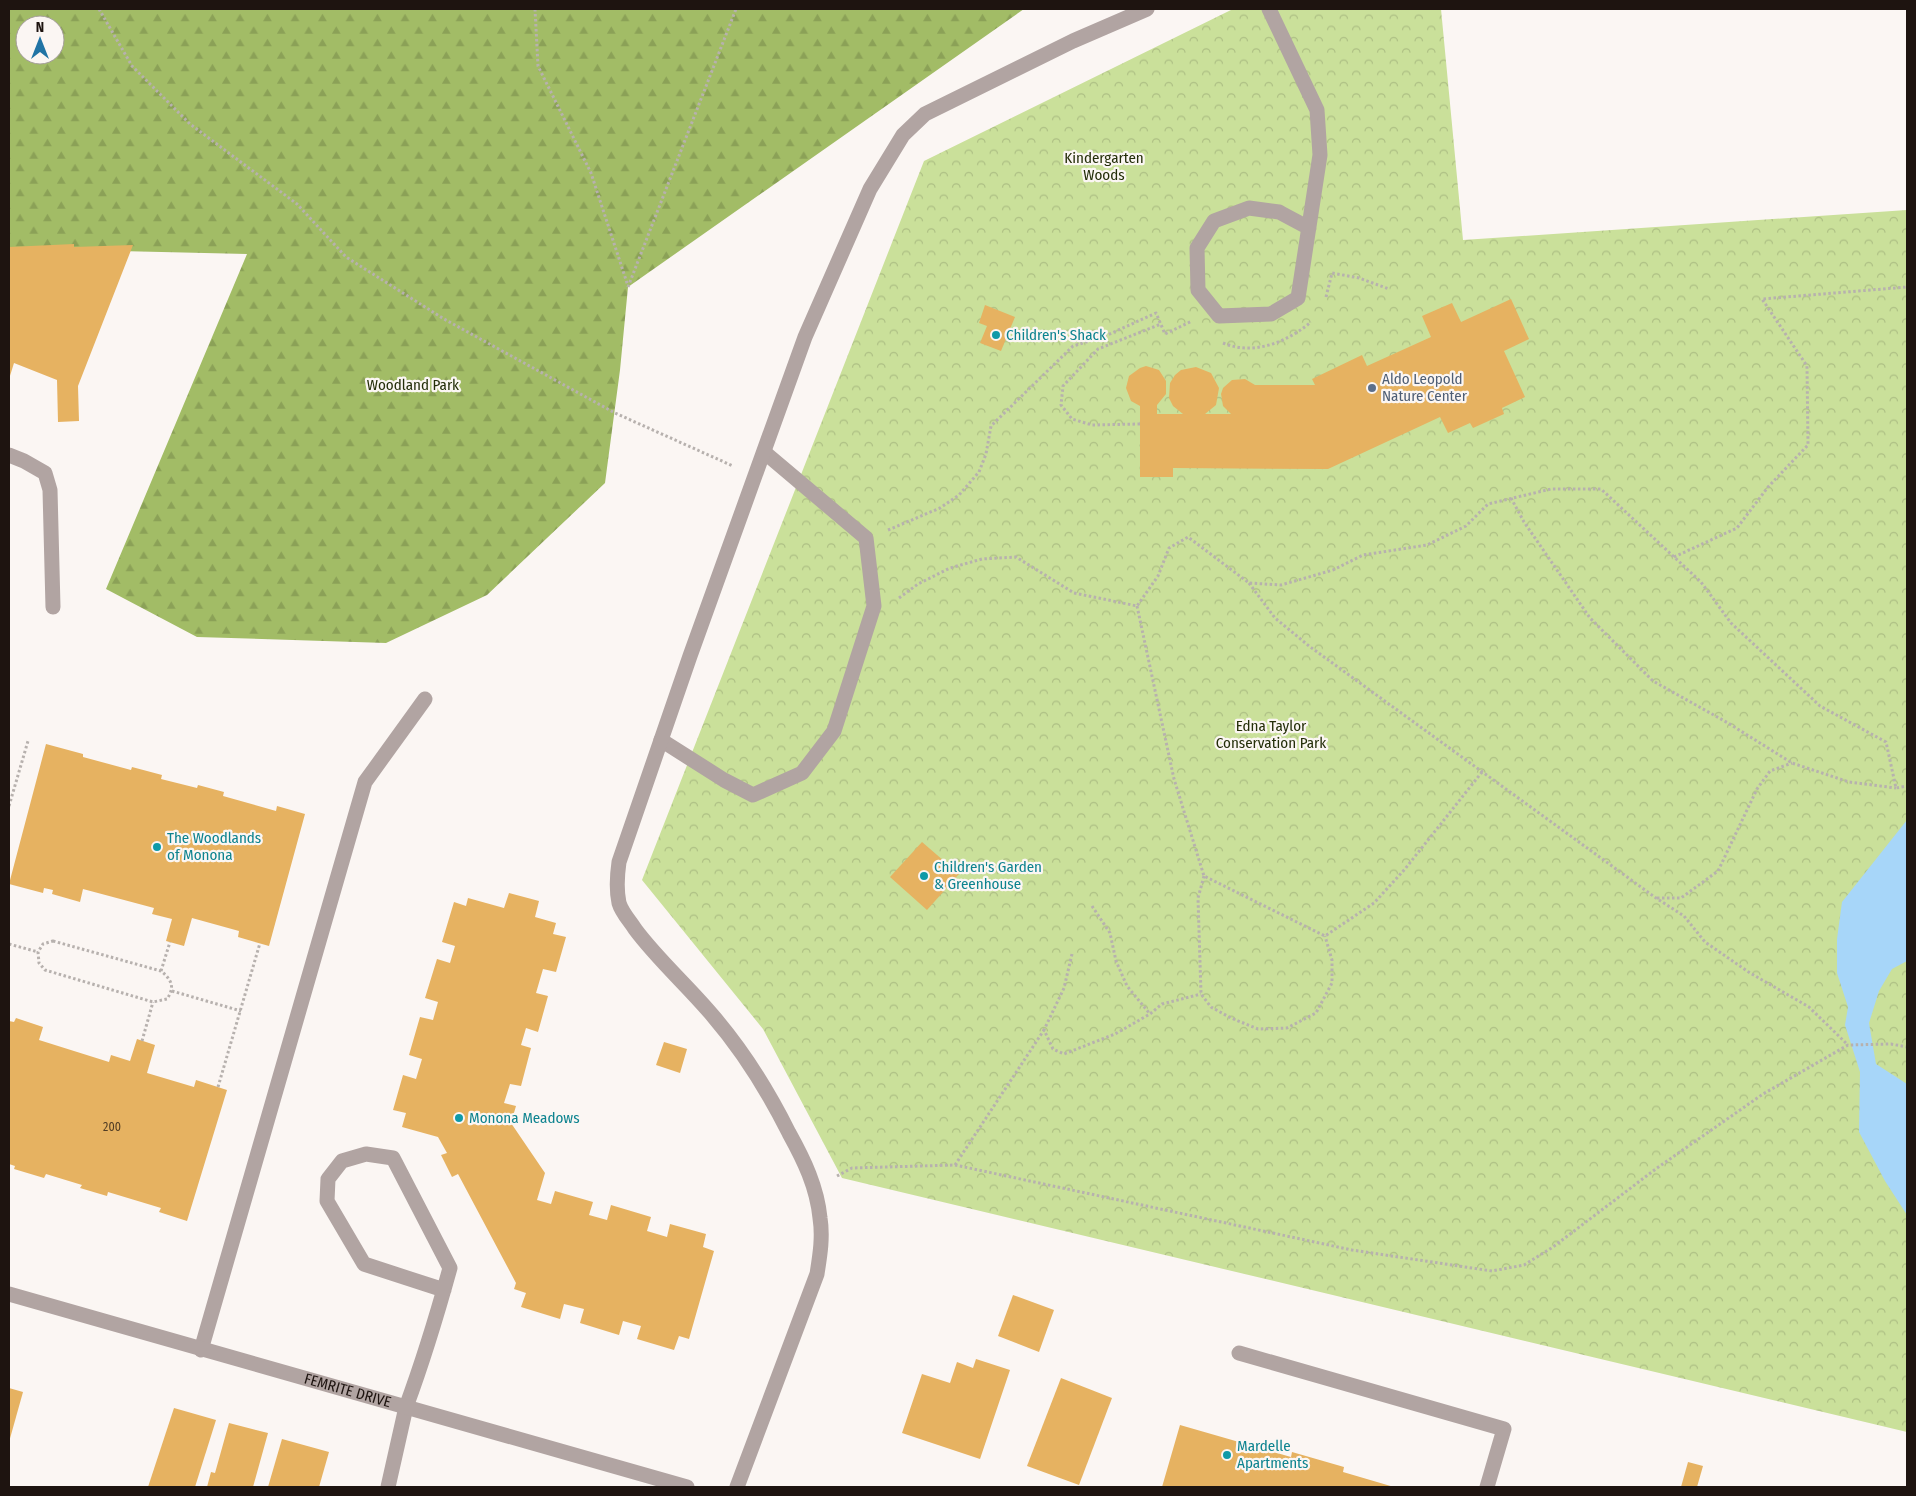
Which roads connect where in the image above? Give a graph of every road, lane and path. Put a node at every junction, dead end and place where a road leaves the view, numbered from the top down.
1 (99, 9) edge
2 (535, 9) edge
3 (736, 9) edge
4 (1147, 9) edge
5 (1268, 9) edge
6 (1309, 228) junction
7 (1907, 287) edge
8 (1389, 289) dead end
9 (1326, 298) dead end
10 (1314, 320) dead end
11 (1161, 324) junction
12 (1198, 326) dead end
13 (1216, 340) dead end
14 (1140, 424) dead end
15 (764, 452) junction
16 (9, 455) edge
17 (755, 476) junction
18 (1511, 498) junction
19 (866, 538) junction
20 (1674, 557) junction
21 (1249, 583) junction
22 (1138, 606) junction
23 (54, 607) dead end
24 (868, 623) junction
25 (425, 699) dead end
26 (661, 740) junction
27 (28, 741) dead end
28 (1792, 763) junction
29 (1482, 772) junction
30 (1907, 786) edge
31 (1896, 788) junction
32 (9, 806) edge
33 (1204, 876) junction
34 (1656, 898) junction
35 (1092, 906) dead end
36 (1325, 936) junction
37 (170, 942) dead end
38 (260, 943) dead end
39 (9, 944) edge
40 (38, 952) junction
41 (1072, 954) dead end
42 (161, 971) junction
43 (172, 991) junction
44 (1201, 994) junction
45 (153, 1002) junction
46 (241, 1010) junction
47 (1150, 1014) junction
48 (1044, 1030) junction
49 (142, 1040) dead end
50 (1848, 1045) junction
51 (1907, 1048) edge
52 (218, 1087) dead end
53 (955, 1165) junction
54 (815, 1190) junction
55 (444, 1290) junction
56 (9, 1294) edge
57 (201, 1350) junction
58 (1239, 1353) dead end
59 (406, 1407) junction
60 (388, 1487) edge
61 (687, 1487) edge
62 (738, 1487) edge
63 (1487, 1487) edge

1 - 17 path
2 - 3 path
4 - 15 street
5 - 6 street
6 - 6 street
7 - 20 path
8 - 9 path
10 - 13 path
11 - 12 path
11 - 14 path
11 - 19 path
15 - 17 street
15 - 19 street
16 - 23 street
17 - 26 street
18 - 20 path
18 - 21 path
18 - 28 path
19 - 24 street
20 - 31 path
21 - 22 path
21 - 29 path
22 - 24 path
22 - 33 path
24 - 26 street
25 - 57 street
26 - 54 street
27 - 32 path
28 - 31 path
28 - 34 path
29 - 34 path
29 - 36 path
30 - 31 path
33 - 36 path
33 - 44 path
34 - 50 path
35 - 47 path
36 - 44 path
37 - 42 path
38 - 46 path
39 - 40 path
40 - 42 path
40 - 45 path
41 - 48 path
42 - 43 path
43 - 45 path
43 - 46 path
44 - 47 path
45 - 49 path
46 - 52 path
47 - 48 path
48 - 53 path
50 - 51 path
50 - 53 path
53 - 54 path
54 - 62 street
55 - 55 street
55 - 59 street
56 - 57 street, FEMRITE DRIVE
57 - 59 street, FEMRITE DRIVE
58 - 63 street
59 - 60 street
59 - 61 street, FEMRITE DRIVE

